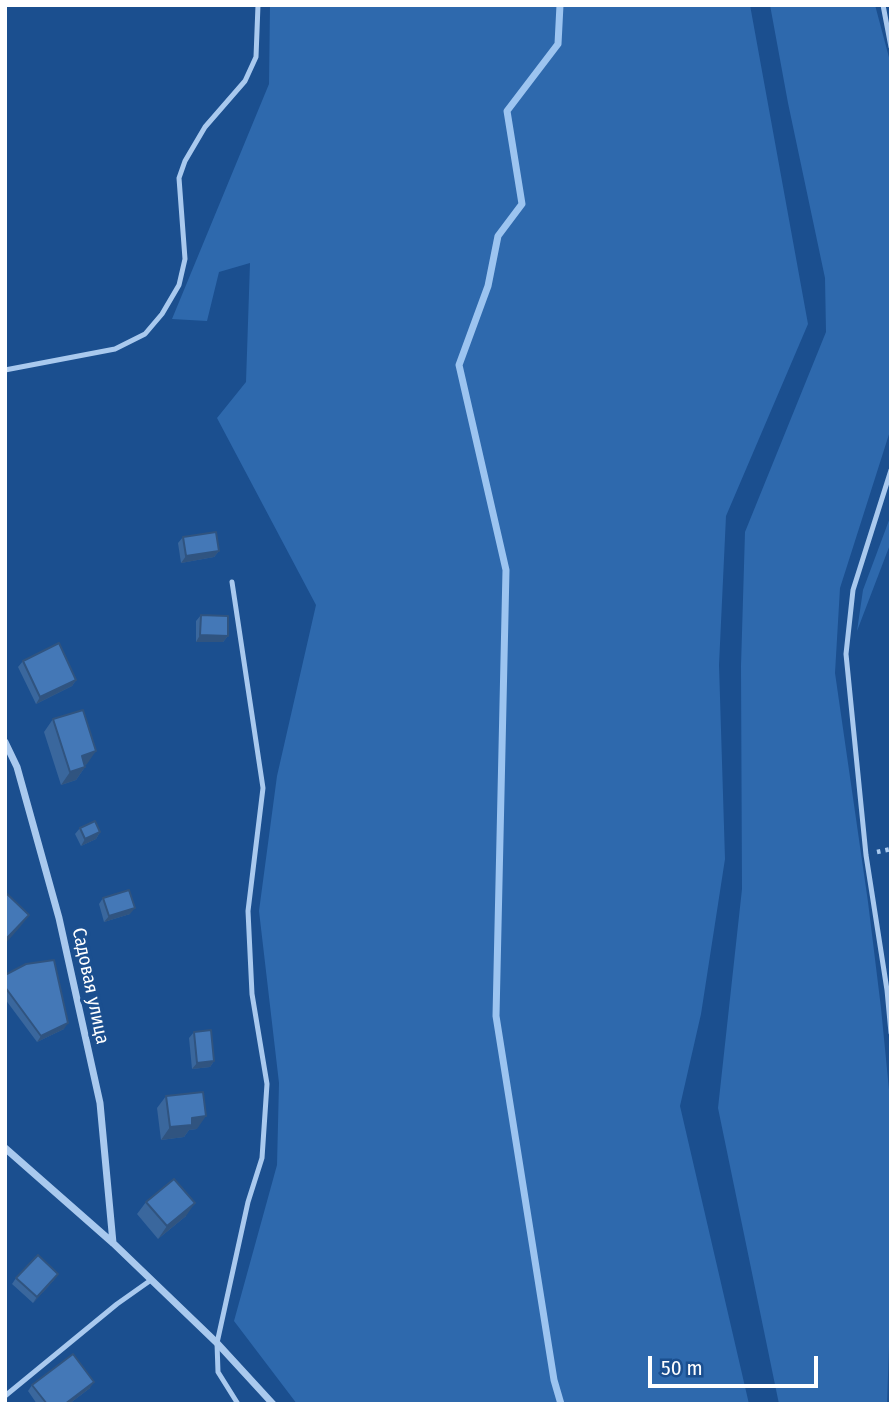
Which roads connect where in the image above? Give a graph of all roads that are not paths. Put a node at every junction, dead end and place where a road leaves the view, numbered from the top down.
1 (258, 5) edge
2 (883, 5) edge
3 (891, 47) edge
4 (5, 370) edge
5 (891, 470) edge
6 (232, 582) dead end
7 (5, 742) edge
8 (891, 1033) edge
9 (5, 1149) edge
10 (113, 1243) junction
11 (151, 1280) junction
12 (217, 1343) junction
13 (5, 1396) edge
14 (238, 1404) edge
15 (273, 1404) edge

1 - 4 lane
2 - 3 lane
5 - 8 lane
6 - 12 lane
7 - 10 street, Садовая улица
9 - 10 street
10 - 11 street
11 - 12 street
11 - 13 lane
12 - 14 lane
12 - 15 street

